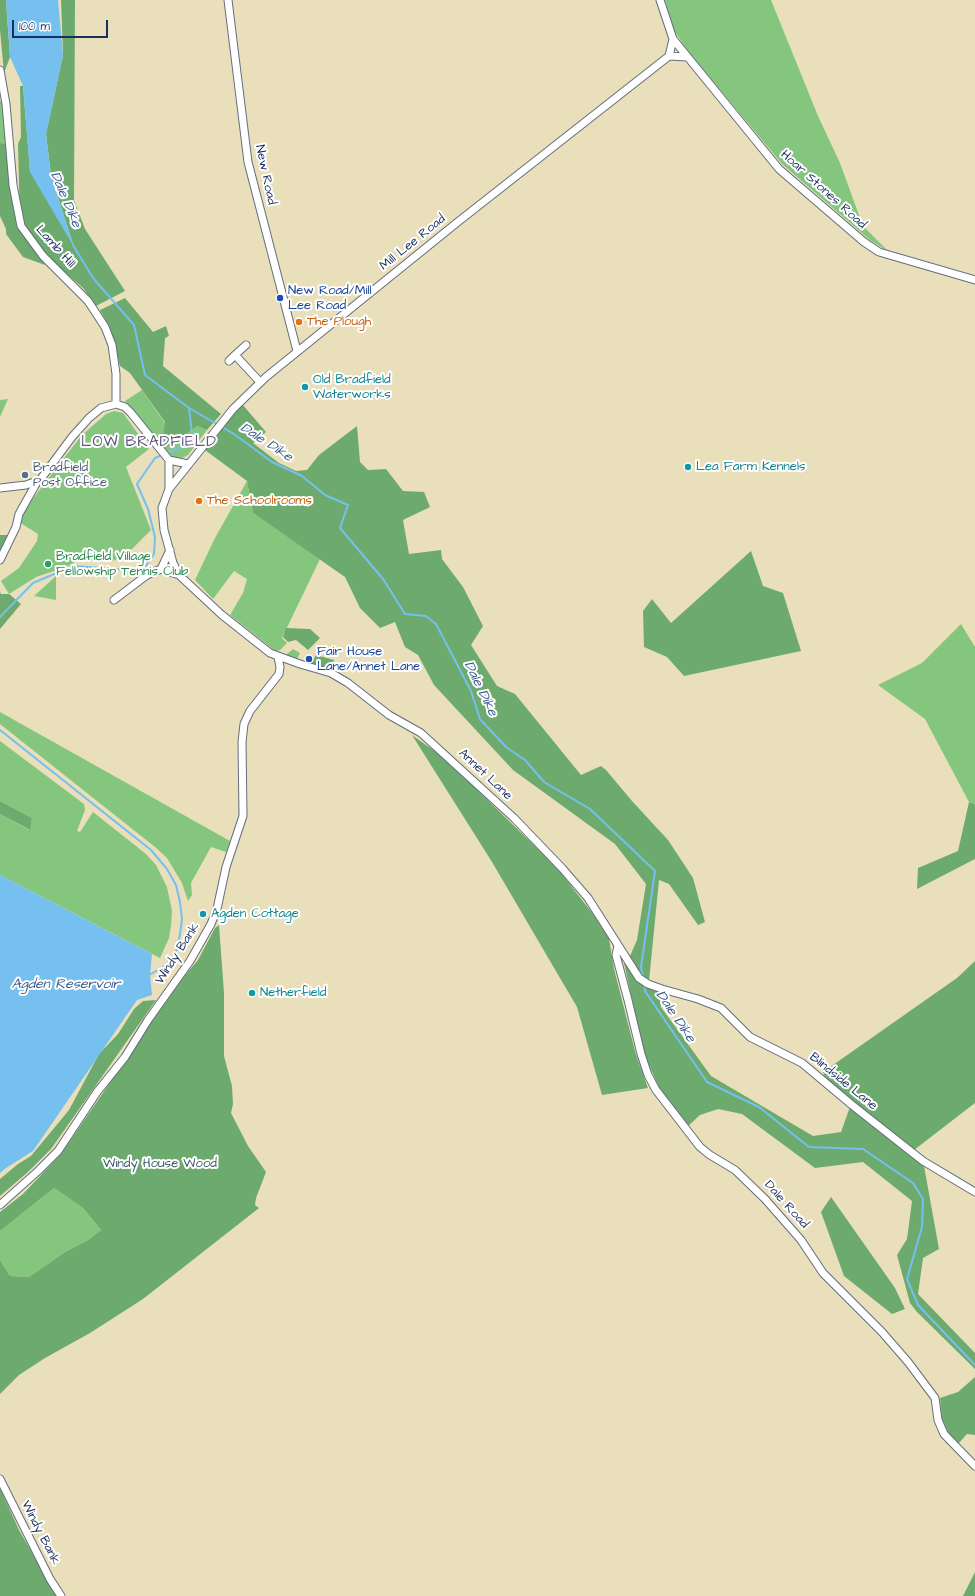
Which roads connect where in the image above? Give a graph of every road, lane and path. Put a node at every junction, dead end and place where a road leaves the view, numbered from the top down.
1 (228, 0) edge
2 (660, 0) edge
3 (673, 39) junction
4 (669, 56) junction
5 (687, 58) junction
6 (0, 70) edge
7 (975, 280) edge
8 (246, 345) dead end
9 (297, 351) junction
10 (235, 355) junction
11 (229, 361) dead end
12 (260, 382) junction
13 (116, 404) junction
14 (168, 460) junction
15 (188, 464) junction
16 (37, 482) junction
17 (0, 488) edge
18 (169, 489) junction
19 (170, 550) junction
20 (0, 560) edge
21 (161, 569) junction
22 (179, 575) junction
23 (114, 600) dead end
24 (278, 657) junction
25 (297, 663) junction
26 (279, 674) junction
27 (618, 946) junction
28 (975, 1192) edge
29 (0, 1205) edge
30 (975, 1466) edge
31 (0, 1479) edge
32 (61, 1596) edge

1 - 9 street, New Road
2 - 3 street, Hoar Stones Road
3 - 4 street
3 - 5 street, Hoar Stones Road
4 - 5 street
4 - 9 street, Mill Lee Road
5 - 7 street, Hoar Stones Road
6 - 13 street, Lamb Hill
8 - 10 street
9 - 12 street, Mill Lee Road
10 - 11 street
10 - 12 street
12 - 15 street, Mill Lee Road
13 - 14 street
13 - 16 street
14 - 15 street
14 - 18 street
15 - 18 street, Mill Lee Road
16 - 17 street
16 - 20 street
18 - 19 street
19 - 21 street
19 - 22 street
21 - 22 street
21 - 23 street
22 - 24 street, Annet Lane
24 - 25 street, Annet Lane
24 - 26 street
25 - 26 street, Windy Bank
25 - 27 street, Annet Lane
26 - 29 street, Windy Bank
27 - 28 street, Blindside Lane
27 - 30 street, Dale Road
31 - 32 street, Windy Bank

